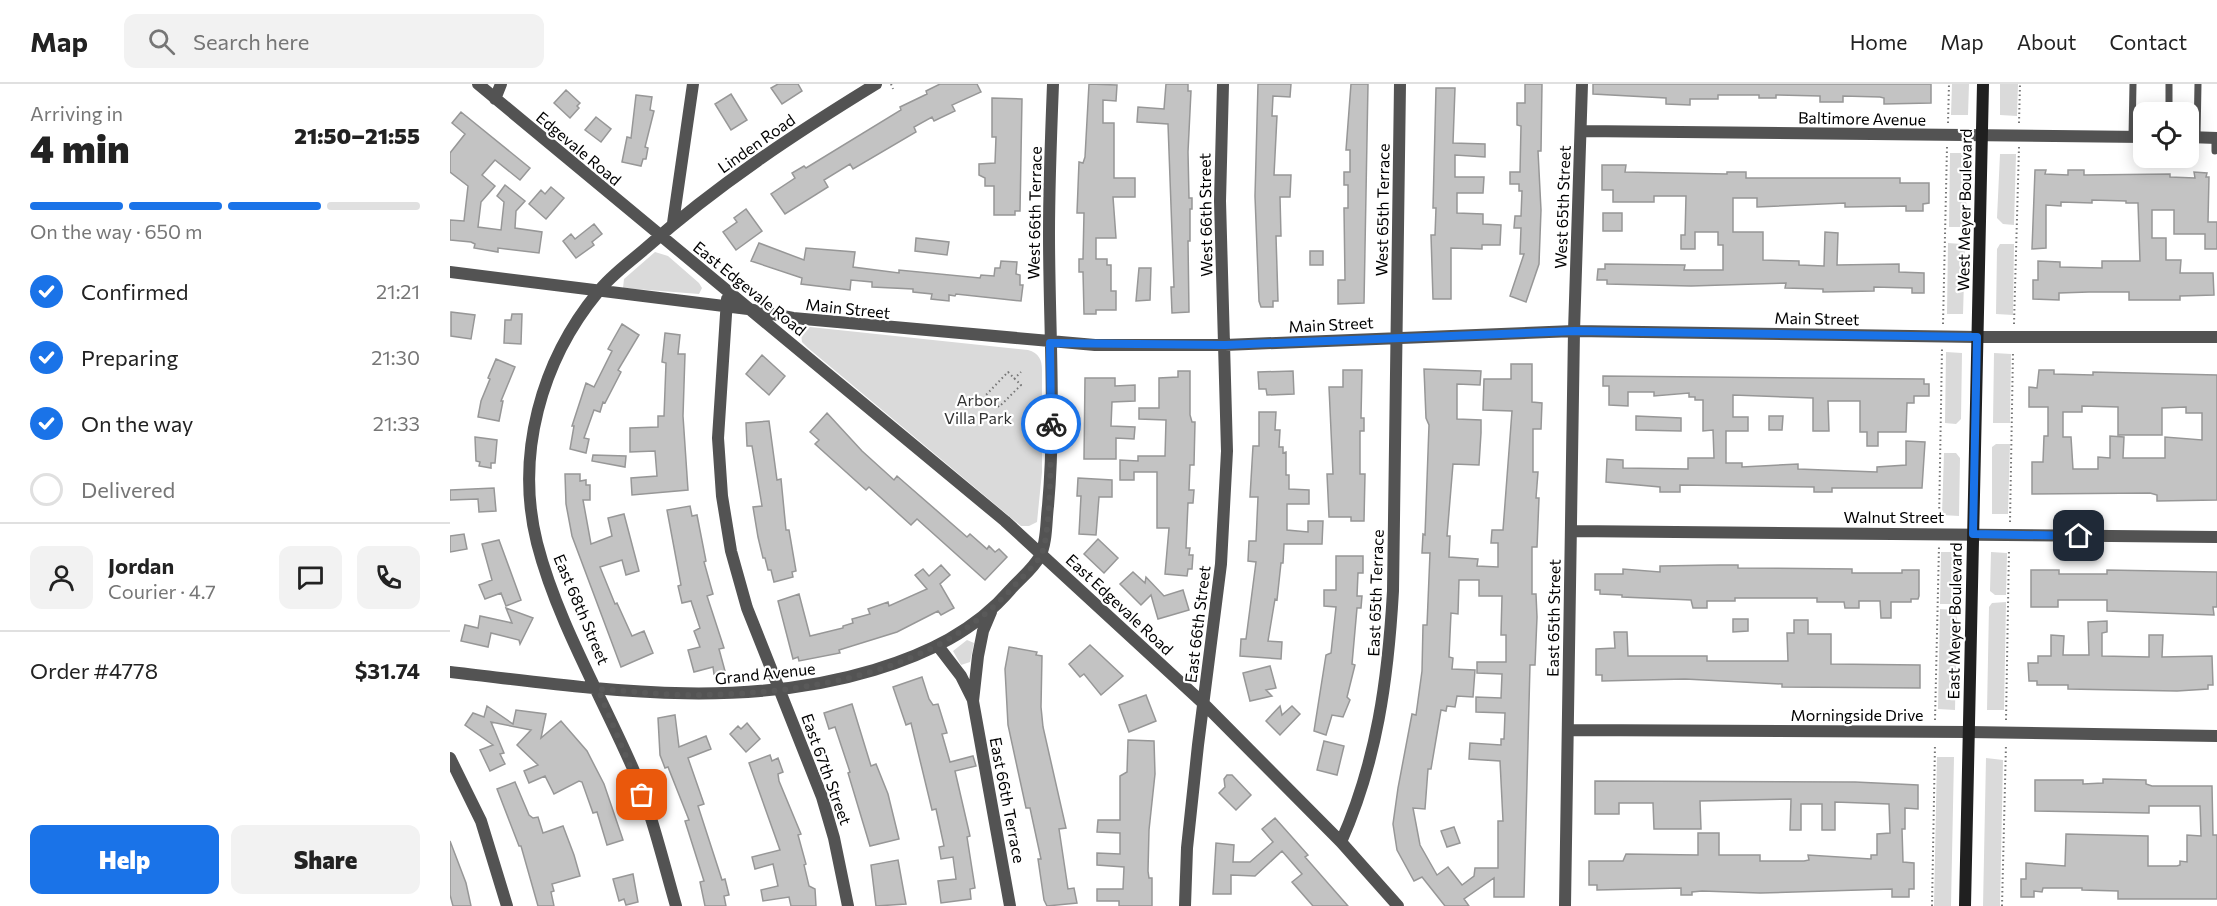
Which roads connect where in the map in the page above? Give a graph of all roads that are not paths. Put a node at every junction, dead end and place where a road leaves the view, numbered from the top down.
1 (478, 84) edge
2 (501, 84) edge
3 (693, 84) edge
4 (876, 84) edge
5 (1053, 84) edge
6 (1223, 84) edge
7 (1400, 84) edge
8 (1582, 84) edge
9 (1983, 84) edge
10 (2133, 84) edge
11 (2169, 84) edge
12 (2198, 84) edge
13 (495, 99) junction
14 (2135, 102) edge
15 (2169, 102) edge
16 (2196, 102) edge
17 (1581, 131) junction
18 (1982, 136) junction
19 (2133, 137) edge
20 (2199, 137) edge
21 (2216, 138) edge
22 (2215, 151) dead end
23 (673, 223) junction
24 (659, 236) junction
25 (450, 272) edge
26 (598, 291) junction
27 (728, 292) junction
28 (726, 306) junction
29 (748, 309) junction
30 (1575, 331) junction
31 (1397, 337) junction
32 (1977, 337) junction
33 (2217, 337) edge
34 (1050, 343) junction
35 (1225, 345) junction
36 (1571, 531) junction
37 (1973, 534) junction
38 (2217, 537) edge
39 (1041, 555) junction
40 (992, 611) junction
41 (938, 646) junction
42 (450, 672) edge
43 (598, 689) junction
44 (780, 691) junction
45 (974, 701) junction
46 (1204, 704) junction
47 (1568, 729) junction
48 (1968, 732) junction
49 (2217, 736) edge
50 (450, 758) edge
51 (1341, 842) junction
52 (507, 906) edge
53 (676, 906) edge
54 (848, 906) edge
55 (1010, 906) edge
56 (1185, 906) edge
57 (1398, 906) edge
58 (1565, 906) edge
59 (1965, 906) edge

1 - 13 street, Edgevale Road
2 - 13 street
3 - 23 street
4 - 23 street, Linden Road
5 - 34 street, West 66th Terrace
6 - 35 street, West 66th Street
7 - 31 street, West 65th Terrace
8 - 17 street, West 65th Street
9 - 18 main road, West Meyer Boulevard
10 - 14 lane
11 - 15 lane
12 - 16 lane
13 - 24 street, Edgevale Road
17 - 18 street, Baltimore Avenue
17 - 30 street, West 65th Street
18 - 19 street, Baltimore Avenue
18 - 32 main road, West Meyer Boulevard
20 - 21 street
21 - 22 lane
23 - 24 street, Linden Road
24 - 26 street, East 68th Street
24 - 27 street, East Edgevale Road
25 - 26 street, Main Street
26 - 28 street, Main Street
26 - 43 street, East 68th Street
27 - 28 street, East 67th Street
27 - 29 street, East Edgevale Road
28 - 29 street, Main Street
28 - 44 street, East 67th Street
29 - 34 street, Main Street
29 - 39 street, East Edgevale Road
30 - 31 street, Main Street
30 - 32 street, Main Street
30 - 36 street, East 65th Street
31 - 35 street, Main Street
31 - 51 street, East 65th Terrace
32 - 33 street, Main Street
32 - 37 main road, East Meyer Boulevard
34 - 35 street, Main Street
34 - 39 street
35 - 46 street, East 66th Street
36 - 37 street, Walnut Street
36 - 47 street, East 65th Street
37 - 38 street, Walnut Street
37 - 48 main road, East Meyer Boulevard
39 - 40 street, Grand Avenue
39 - 46 street, East Edgevale Road
40 - 41 street, Grand Avenue
40 - 45 street, East 66th Terrace
41 - 44 street, Grand Avenue
41 - 45 street, East 66th Terrace
42 - 43 street, Grand Avenue
43 - 44 street, Grand Avenue
43 - 53 street, East 68th Street
44 - 54 street, East 67th Street
45 - 55 street, East 66th Terrace
46 - 51 street, East Edgevale Road
46 - 56 street, East 66th Street
47 - 48 street, Morningside Drive
47 - 58 street, East 65th Street
48 - 49 street, Morningside Drive
48 - 59 main road, East Meyer Boulevard
50 - 52 street
51 - 57 street, East Edgevale Road

